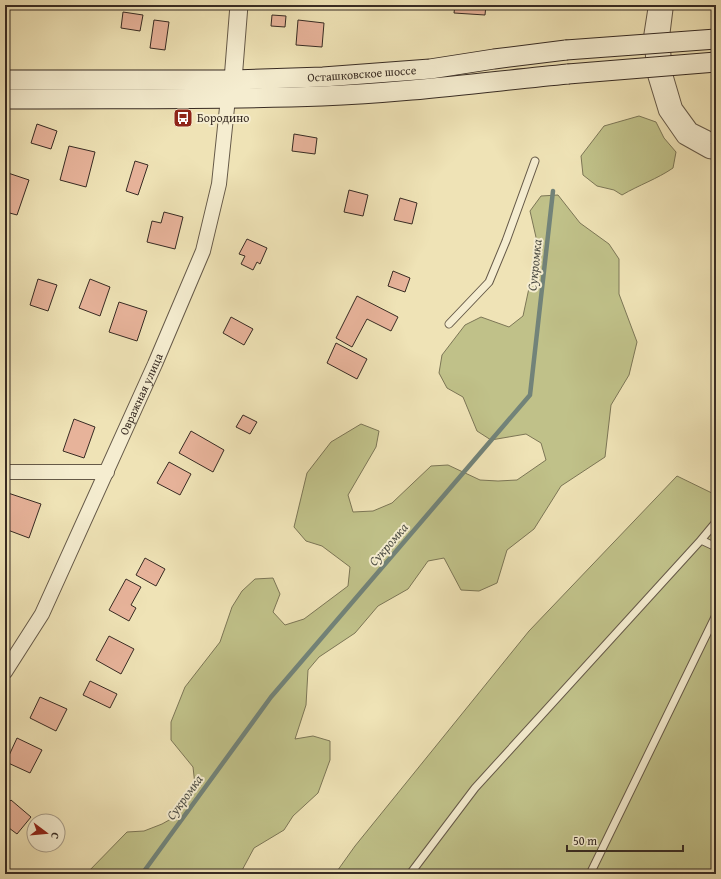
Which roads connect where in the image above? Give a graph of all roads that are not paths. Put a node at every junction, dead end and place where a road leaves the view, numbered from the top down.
1 (239, 5) edge
2 (656, 5) edge
3 (666, 5) edge
4 (716, 39) edge
5 (716, 62) edge
6 (5, 80) edge
7 (233, 80) junction
8 (228, 98) junction
9 (5, 99) edge
10 (716, 142) edge
11 (716, 152) edge
12 (535, 161) dead end
13 (449, 324) dead end
14 (5, 472) edge
15 (106, 472) junction
16 (716, 522) edge
17 (701, 540) junction
18 (716, 547) edge
19 (716, 615) edge
20 (5, 672) edge
21 (410, 874) edge
22 (590, 874) edge

1 - 7 street
2 - 11 street
3 - 10 street
4 - 7 main road, Осташковское шоссе, bridge
5 - 8 main road, Осташковское шоссе, bridge
6 - 7 main road, Осташковское шоссе
8 - 9 main road, Осташковское шоссе
8 - 15 street, Овражная улица
12 - 13 lane
14 - 15 street
15 - 20 street, Овражная улица
16 - 17 lane
17 - 18 lane
17 - 21 lane
19 - 22 lane

